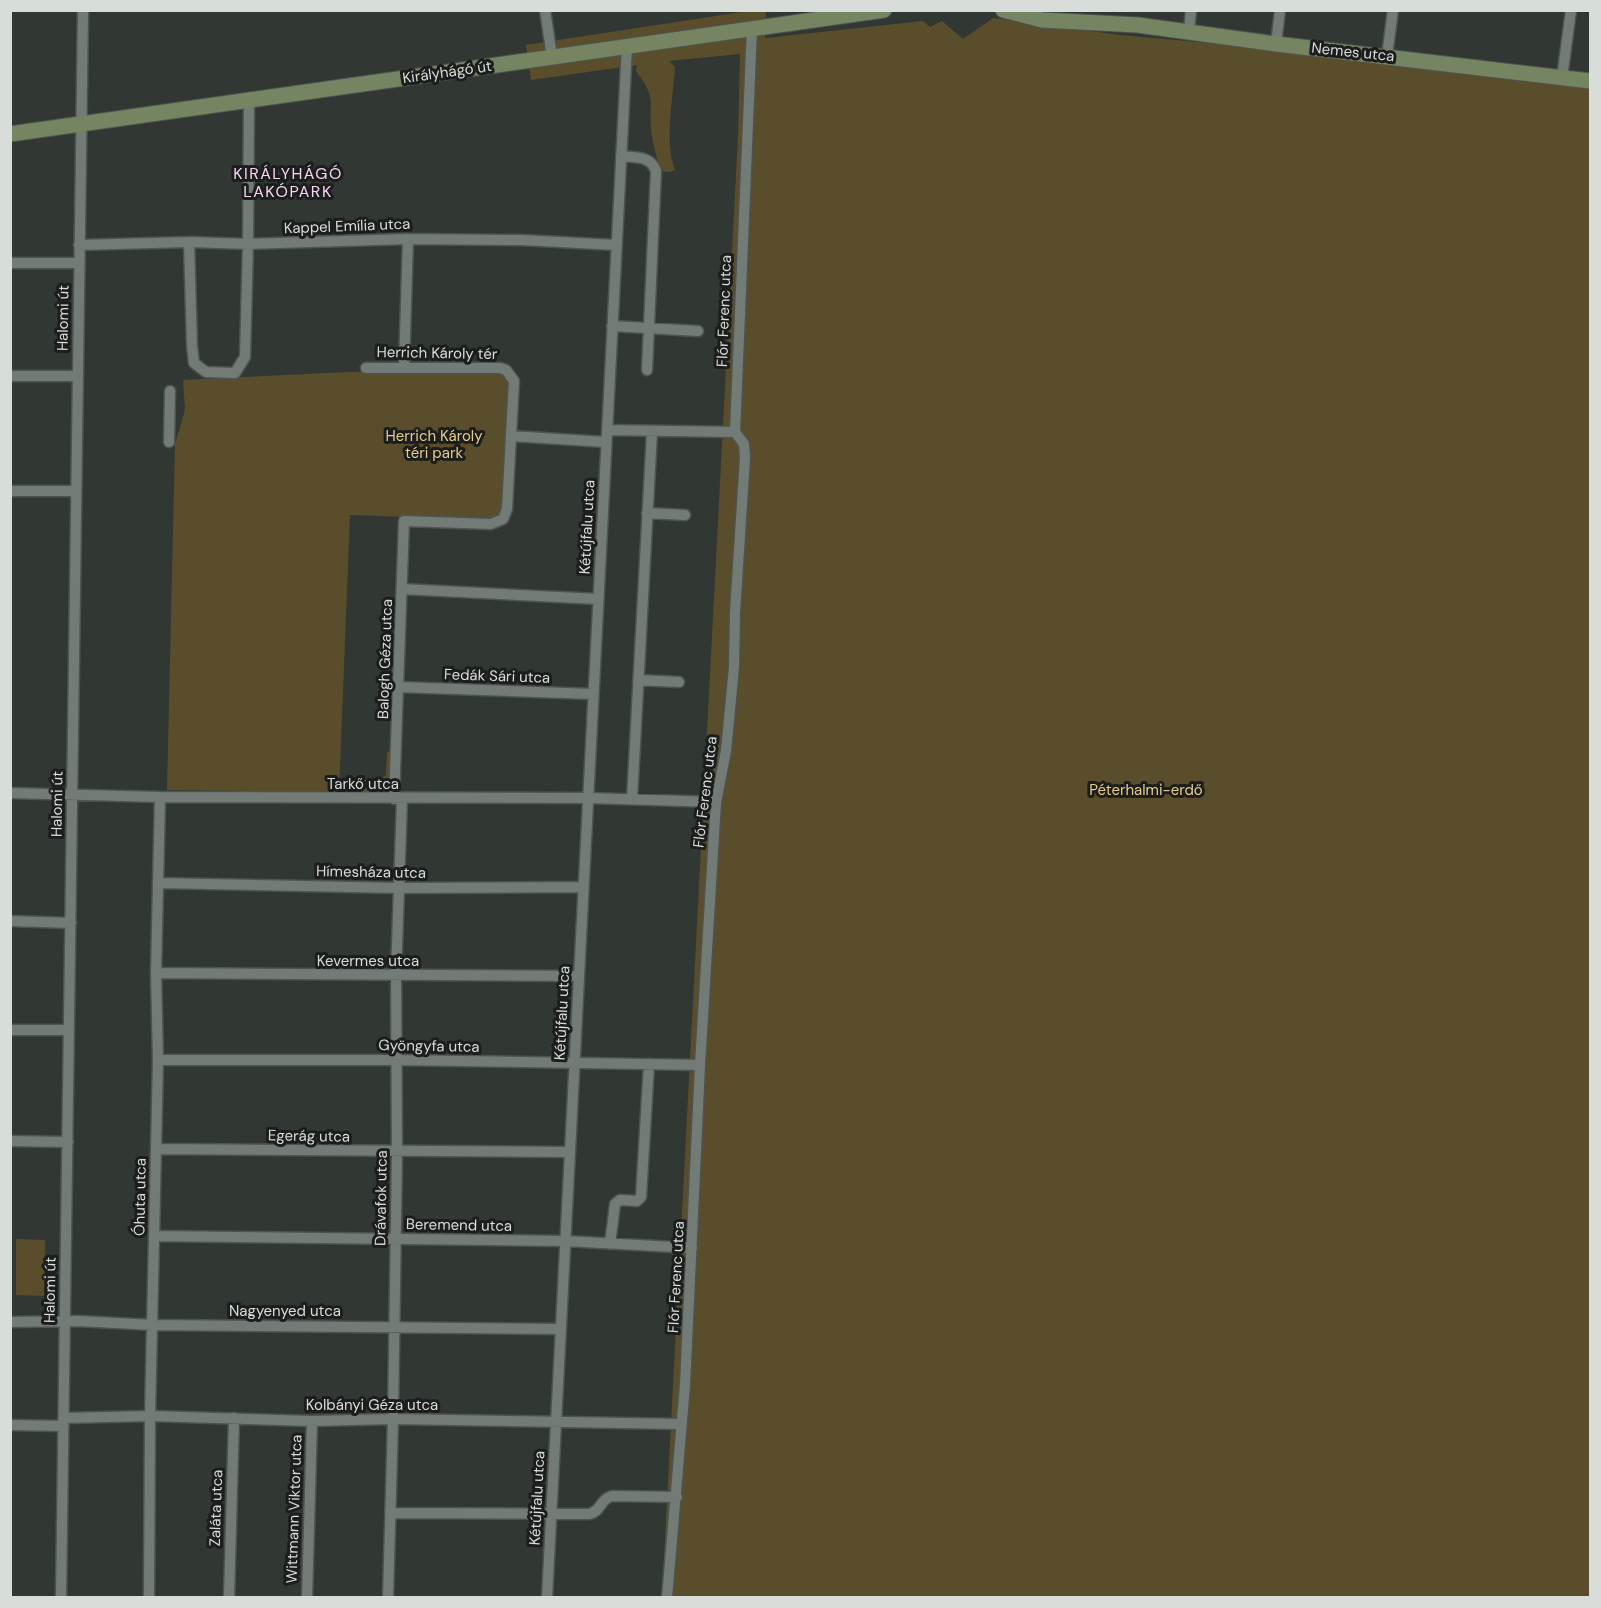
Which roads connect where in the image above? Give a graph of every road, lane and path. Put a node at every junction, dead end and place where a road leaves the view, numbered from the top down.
1 (83, 10) edge
2 (545, 10) edge
3 (884, 10) edge
4 (1003, 10) edge
5 (1033, 10) edge
6 (1191, 10) edge
7 (1280, 10) edge
8 (1393, 10) edge
9 (1571, 10) edge
10 (1116, 25) junction
11 (752, 28) junction
12 (1189, 31) junction
13 (1276, 44) junction
14 (627, 46) junction
15 (1387, 56) junction
16 (552, 57) junction
17 (1562, 78) junction
18 (1590, 81) edge
19 (249, 100) junction
20 (81, 124) junction
21 (10, 134) edge
22 (621, 156) junction
23 (408, 239) junction
24 (189, 242) junction
25 (248, 244) junction
26 (616, 244) junction
27 (79, 245) junction
28 (10, 263) edge
29 (79, 263) junction
30 (612, 326) junction
31 (649, 328) junction
32 (698, 331) dead end
33 (366, 368) dead end
34 (405, 368) junction
35 (646, 370) dead end
36 (10, 376) edge
37 (77, 376) junction
38 (170, 391) dead end
39 (607, 430) junction
40 (652, 432) junction
41 (735, 432) junction
42 (511, 436) junction
43 (169, 442) dead end
44 (606, 442) junction
45 (10, 491) edge
46 (76, 491) junction
47 (647, 513) junction
48 (685, 515) dead end
49 (404, 521) joint
50 (402, 589) junction
51 (598, 598) junction
52 (638, 680) junction
53 (679, 682) dead end
54 (399, 687) junction
55 (593, 694) junction
56 (10, 793) edge
57 (72, 794) junction
58 (160, 797) junction
59 (588, 798) junction
60 (398, 799) junction
61 (632, 799) junction
62 (716, 801) junction
63 (158, 883) junction
64 (583, 887) junction
65 (399, 888) junction
66 (10, 921) edge
67 (71, 923) junction
68 (156, 973) junction
69 (396, 976) junction
70 (579, 976) junction
71 (10, 1030) edge
72 (69, 1030) junction
73 (158, 1060) junction
74 (397, 1060) junction
75 (574, 1064) junction
76 (649, 1064) junction
77 (700, 1065) junction
78 (10, 1141) edge
79 (68, 1142) junction
80 (156, 1149) junction
81 (397, 1152) junction
82 (570, 1152) junction
83 (154, 1236) junction
84 (395, 1239) junction
85 (565, 1241) junction
86 (610, 1244) junction
87 (692, 1248) junction
88 (10, 1322) edge
89 (64, 1322) junction
90 (153, 1325) junction
91 (394, 1326) junction
92 (561, 1329) junction
93 (150, 1416) junction
94 (234, 1418) junction
95 (393, 1419) junction
96 (312, 1420) junction
97 (556, 1421) junction
98 (63, 1422) junction
99 (681, 1424) junction
100 (10, 1425) edge
101 (677, 1497) junction
102 (391, 1513) junction
103 (551, 1514) junction
104 (61, 1598) edge
105 (149, 1598) edge
106 (229, 1598) edge
107 (307, 1598) edge
108 (388, 1598) edge
109 (547, 1598) edge
110 (668, 1598) edge

1 - 20 street, Halomi út
2 - 16 street
3 - 11 street, Királyhágó út
4 - 10 street, Nemes utca
5 - 10 street, Nemes utca
6 - 12 street
7 - 13 street
8 - 15 street
9 - 17 street
10 - 12 street, Nemes utca
11 - 14 street, Királyhágó út
11 - 41 street, Flór Ferenc utca
12 - 13 street, Nemes utca
13 - 15 street, Nemes utca
14 - 16 street, Királyhágó út
14 - 22 street, Kétújfalu utca
15 - 17 street, Nemes utca
16 - 19 street, Királyhágó út
17 - 18 street, Nemes utca
19 - 20 street, Királyhágó út
19 - 25 street
20 - 21 street, Királyhágó út
20 - 27 street, Halomi út
22 - 26 street, Kétújfalu utca
22 - 31 street
23 - 25 street, Kappel Emília utca
23 - 26 street, Kappel Emília utca
23 - 34 street
24 - 25 street, Kappel Emília utca
24 - 25 street
24 - 27 street, Kappel Emília utca
26 - 30 street, Kétújfalu utca
27 - 29 street, Halomi út
28 - 29 street
29 - 37 street, Halomi út
30 - 31 street
30 - 39 street, Kétújfalu utca
31 - 32 street
31 - 35 street
33 - 34 street, Herrich Károly tér
34 - 42 street, Herrich Károly tér
36 - 37 street
37 - 46 street, Halomi út
38 - 43 street
39 - 40 street
39 - 44 street, Kétújfalu utca
40 - 41 street
40 - 47 street
41 - 62 street, Flór Ferenc utca
42 - 44 street
42 - 49 street, Herrich Károly tér
44 - 51 street, Kétújfalu utca
45 - 46 street
46 - 57 street, Halomi út
47 - 48 street
47 - 52 street
49 - 50 street, Balogh Géza utca
50 - 51 street
50 - 54 street, Balogh Géza utca
51 - 55 street, Kétújfalu utca
52 - 53 street
52 - 61 street
54 - 55 street, Fedák Sári utca
54 - 60 street, Balogh Géza utca
55 - 59 street, Kétújfalu utca
56 - 57 street, Tarkő utca
57 - 58 street, Tarkő utca
57 - 67 street, Halomi út
58 - 60 street, Tarkő utca
58 - 63 street, Óhuta utca
59 - 60 street, Tarkő utca
59 - 61 street, Tarkő utca
59 - 64 street, Kétújfalu utca
60 - 65 street, Drávafok utca
61 - 62 street, Tarkő utca
62 - 77 street, Flór Ferenc utca
63 - 65 street, Hímesháza utca
63 - 68 street, Óhuta utca
64 - 65 street, Hímesháza utca
64 - 70 street, Kétújfalu utca
65 - 69 street, Drávafok utca
66 - 67 street
67 - 72 street, Halomi út
68 - 69 street, Kevermes utca
68 - 73 street, Óhuta utca
69 - 70 street, Kevermes utca
69 - 74 street, Drávafok utca
70 - 75 street, Kétújfalu utca
71 - 72 street
72 - 79 street, Halomi út
73 - 74 street, Gyöngyfa utca
73 - 80 street, Óhuta utca
74 - 75 street, Gyöngyfa utca
74 - 81 street, Drávafok utca
75 - 76 street, Gyöngyfa utca
75 - 82 street, Kétújfalu utca
76 - 77 street, Gyöngyfa utca
76 - 86 street
77 - 87 street, Flór Ferenc utca
78 - 79 street
79 - 89 street, Halomi út
80 - 81 street, Egerág utca
80 - 83 street, Óhuta utca
81 - 82 street, Egerág utca
81 - 84 street, Drávafok utca
82 - 85 street, Kétújfalu utca
83 - 84 street, Beremend utca
83 - 90 street, Óhuta utca
84 - 85 street, Beremend utca
84 - 91 street, Drávafok utca
85 - 86 street, Beremend utca
85 - 92 street, Kétújfalu utca
86 - 87 street, Beremend utca
87 - 99 street, Flór Ferenc utca
88 - 89 street, Nagyenyed utca
89 - 90 street, Nagyenyed utca
89 - 98 street, Halomi út
90 - 91 street, Nagyenyed utca
90 - 93 street, Óhuta utca
91 - 92 street, Nagyenyed utca
91 - 95 street, Drávafok utca
92 - 97 street, Kétújfalu utca
93 - 94 street, Kolbányi Géza utca
93 - 98 street, Kolbányi Géza utca
93 - 105 street, Óhuta utca
94 - 96 street, Kolbányi Géza utca
94 - 106 street, Zaláta utca
95 - 96 street, Kolbányi Géza utca
95 - 97 street, Kolbányi Géza utca
95 - 102 street, Drávafok utca
96 - 107 street, Wittmann Viktor utca
97 - 99 street, Kolbányi Géza utca
97 - 103 street, Kétújfalu utca
98 - 100 street, Kolbányi Géza utca
98 - 104 street, Halomi út
99 - 101 street, Flór Ferenc utca
101 - 103 street
101 - 110 street, Flór Ferenc utca
102 - 103 street
102 - 108 street, Drávafok utca
103 - 109 street, Kétújfalu utca

